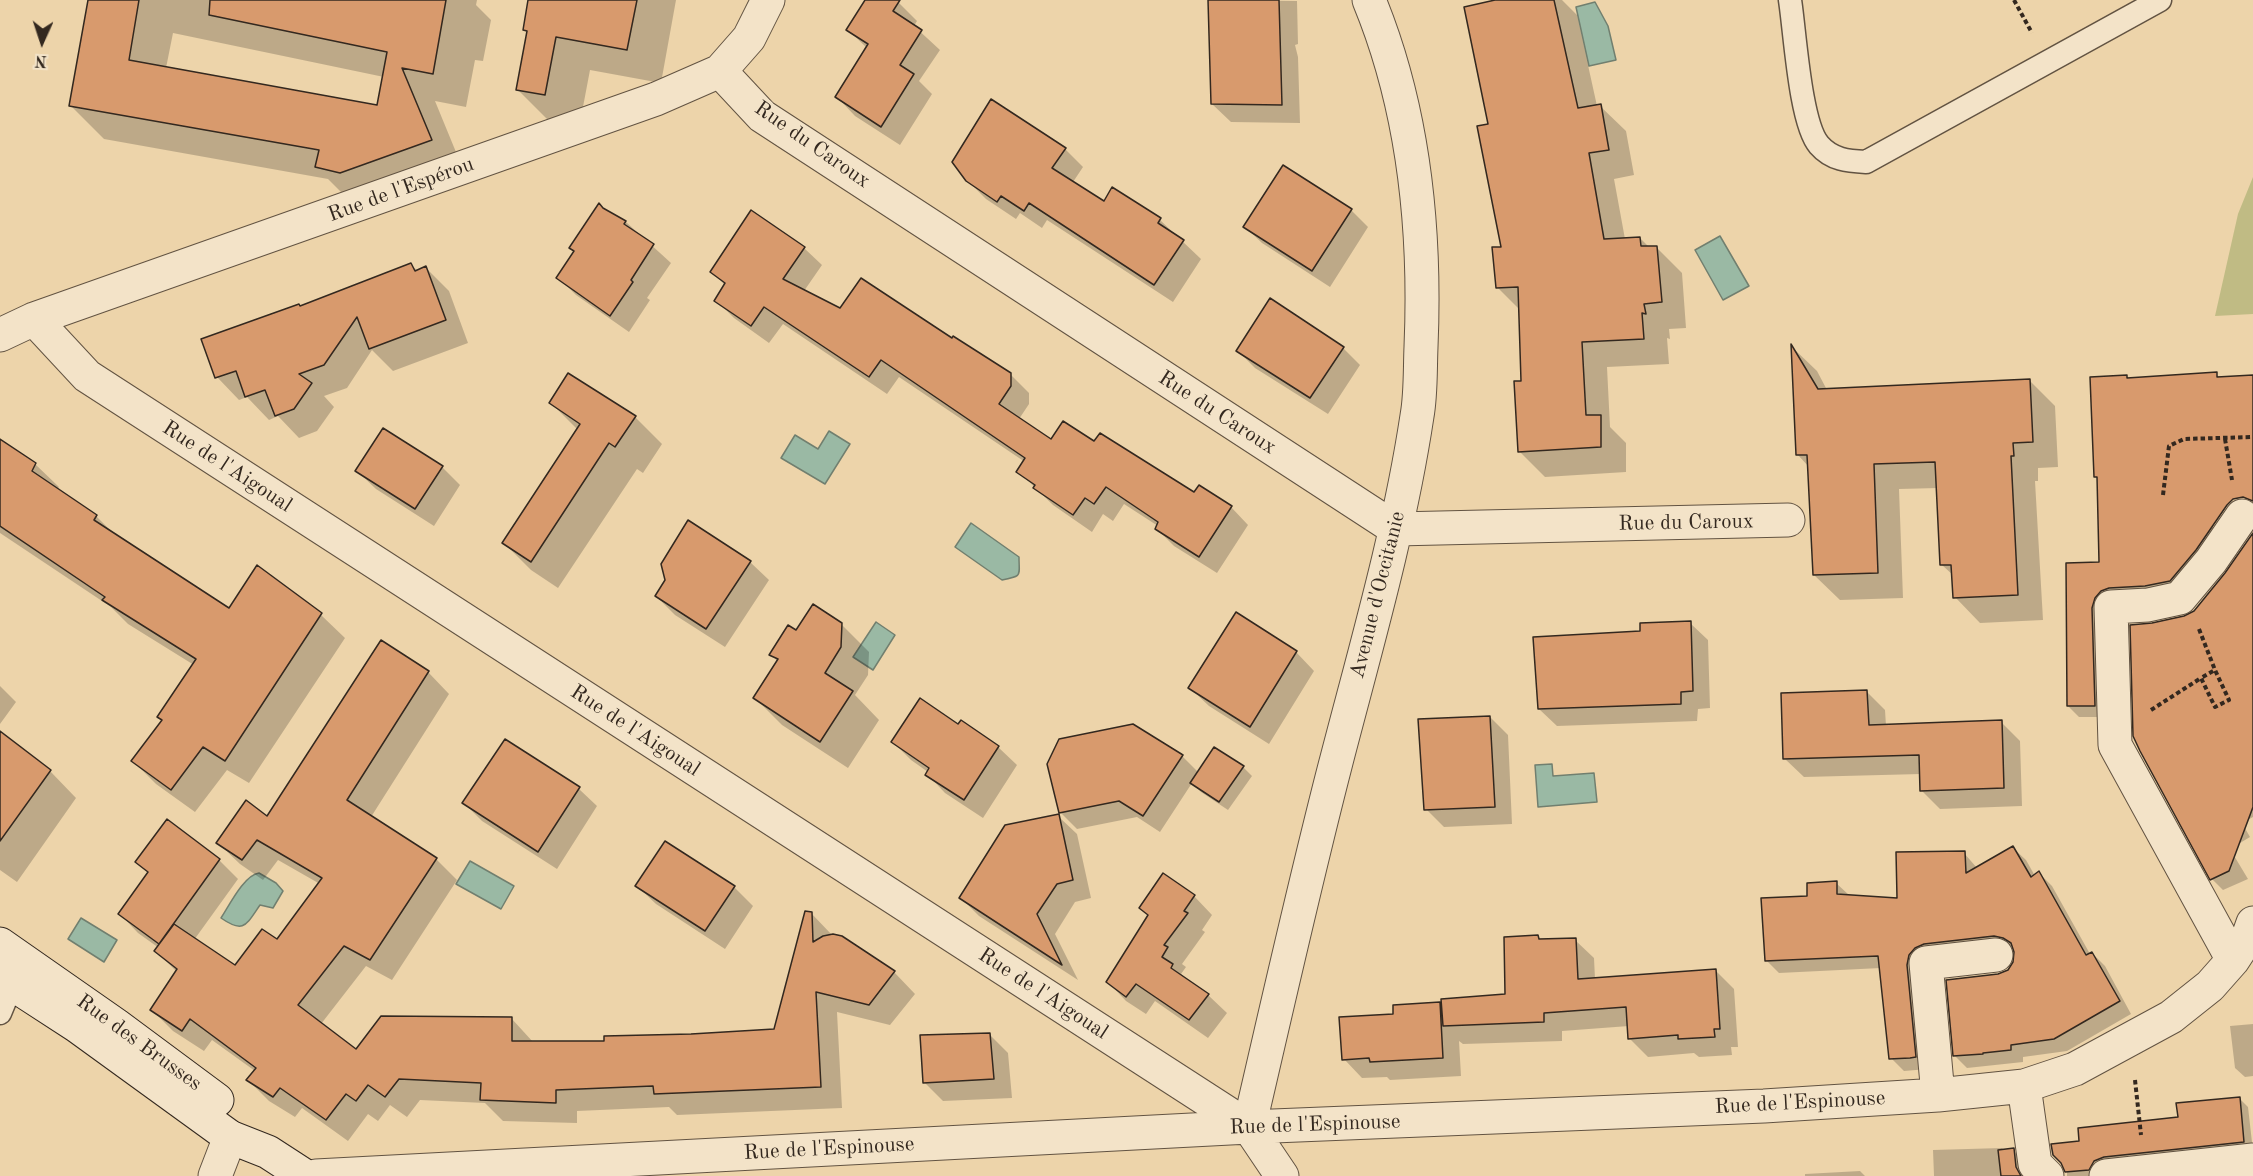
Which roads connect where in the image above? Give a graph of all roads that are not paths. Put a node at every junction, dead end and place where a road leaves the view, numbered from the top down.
1 (768, 0) edge
2 (1369, 0) edge
3 (1790, 0) edge
4 (2160, 0) edge
5 (720, 70) junction
6 (34, 319) junction
7 (0, 335) edge
8 (2238, 502) road end
9 (1788, 520) dead end
10 (1396, 530) junction
11 (2253, 923) edge
12 (0, 944) edge
13 (1996, 955) dead end
14 (2234, 960) junction
15 (4, 991) edge
16 (2024, 1086) junction
17 (1938, 1095) junction
18 (1249, 1127) junction
19 (230, 1137) junction
20 (268, 1152) junction
21 (2253, 1160) edge
22 (214, 1176) edge
23 (305, 1176) edge
24 (316, 1176) edge
25 (1282, 1176) edge
26 (2047, 1176) edge
27 (2106, 1176) edge

1 - 5 street, Rue de l'Espérou
2 - 10 street, Avenue d'Occitanie
3 - 4 lane
5 - 6 street, Rue de l'Espérou
5 - 10 street, Rue du Caroux
6 - 7 street, Rue de l'Espérou
6 - 18 street, Rue de l'Aigoual
8 - 14 street
9 - 10 street, Rue du Caroux
10 - 18 street, Avenue d'Occitanie
11 - 14 street, Rue de l'Espinouse
12 - 20 street, Rue des Brusses
13 - 17 street
14 - 16 street, Rue de l'Espinouse
15 - 19 street, Rue des Brusses
16 - 17 street, Rue de l'Espinouse
16 - 26 street
17 - 18 street, Rue de l'Espinouse
18 - 24 street, Rue de l'Espinouse
18 - 25 street
19 - 20 street, Rue des Brusses
19 - 22 street
20 - 23 street, Rue des Brusses
21 - 27 street

